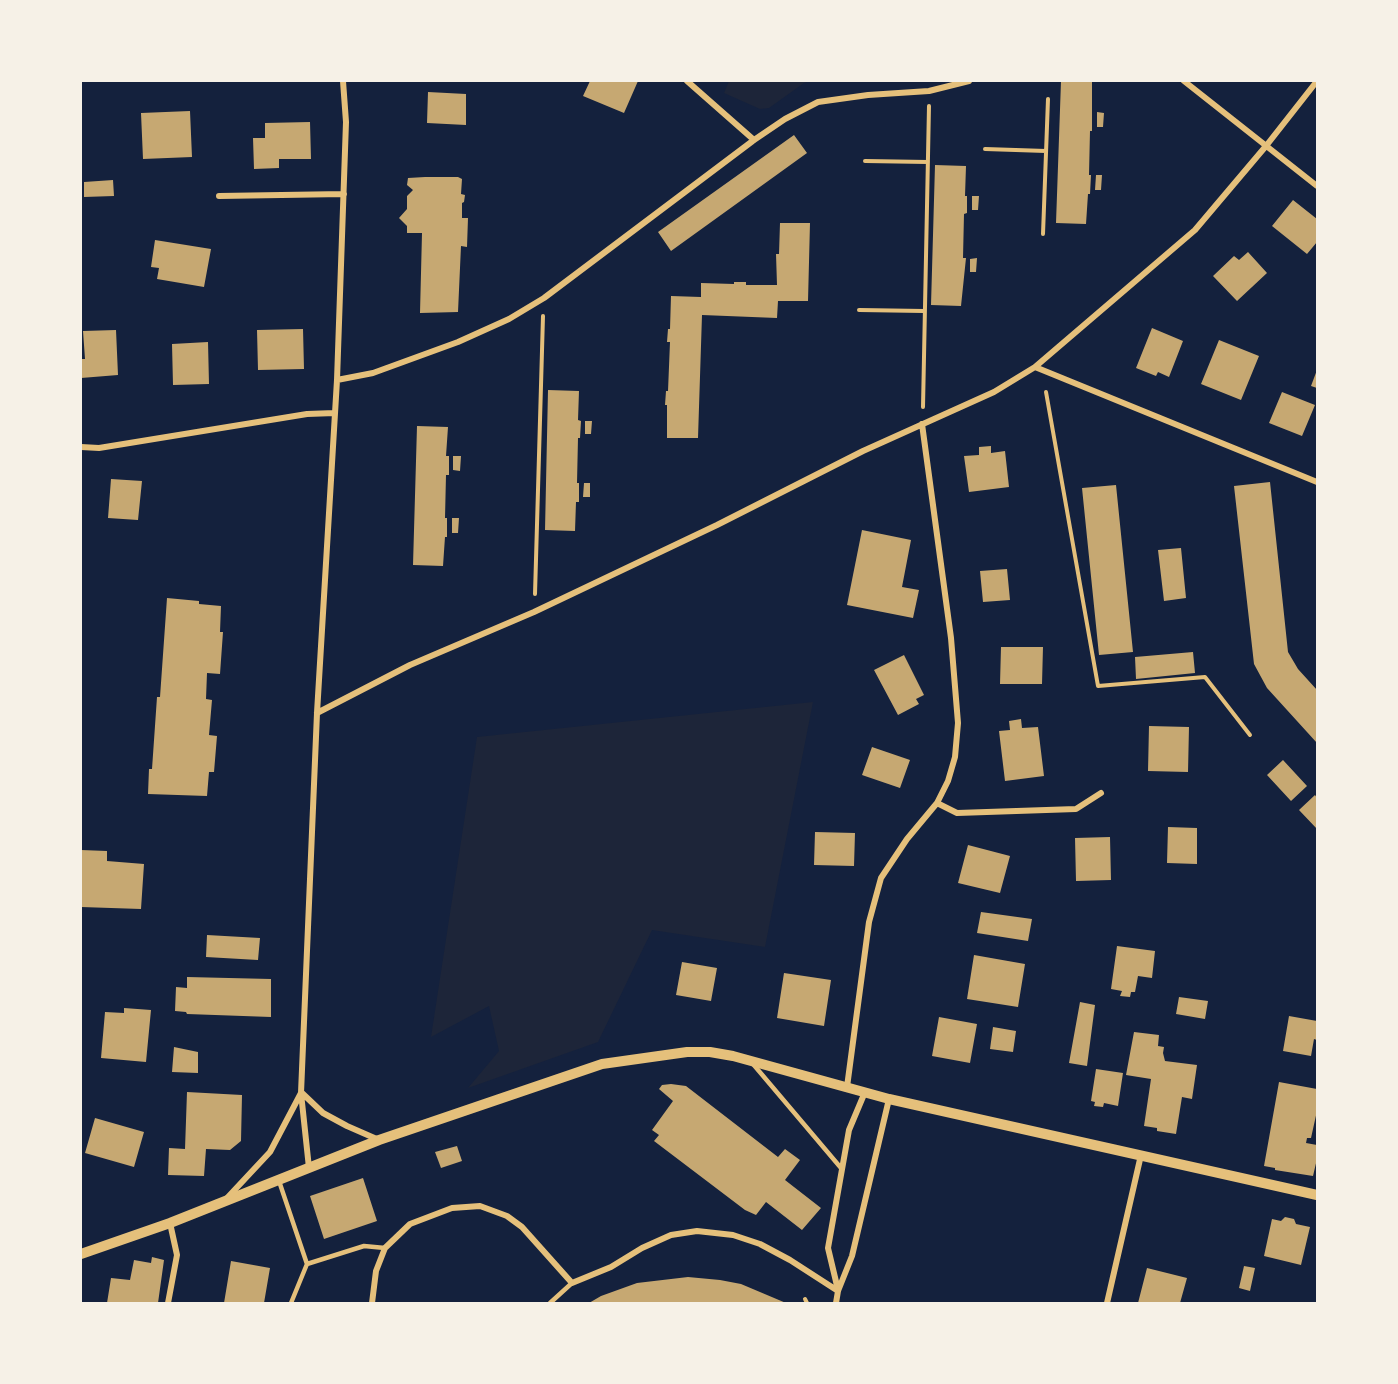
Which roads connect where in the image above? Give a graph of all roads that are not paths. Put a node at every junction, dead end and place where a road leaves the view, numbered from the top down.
1 (343, 81) edge
2 (687, 81) edge
3 (969, 81) edge
4 (1184, 81) edge
5 (1317, 81) edge
6 (754, 140) junction
7 (1266, 146) junction
8 (1317, 186) edge
9 (344, 194) junction
10 (219, 196) dead end
11 (1035, 367) junction
12 (337, 380) junction
13 (334, 413) junction
14 (922, 424) junction
15 (81, 447) edge
16 (1317, 482) edge
17 (317, 713) junction
18 (1101, 793) dead end
19 (937, 803) junction
20 (751, 1062) junction
21 (847, 1087) junction
22 (865, 1092) junction
23 (301, 1093) junction
24 (889, 1099) junction
25 (379, 1140) junction
26 (1141, 1155) junction
27 (309, 1168) junction
28 (841, 1168) junction
29 (279, 1181) junction
30 (1317, 1195) edge
31 (222, 1203) junction
32 (170, 1223) junction
33 (386, 1248) junction
34 (81, 1254) edge
35 (307, 1264) junction
36 (572, 1283) junction
37 (838, 1291) junction
38 (168, 1303) edge
39 (291, 1303) edge
40 (372, 1303) edge
41 (550, 1303) edge
42 (836, 1303) edge
43 (1107, 1303) edge

1 - 9 street
2 - 6 street
3 - 6 street
4 - 7 street
5 - 7 street
6 - 12 street
7 - 8 street
7 - 11 street
9 - 10 street
9 - 12 street
11 - 14 street
11 - 16 street
12 - 13 street
13 - 15 street
13 - 17 street
14 - 17 street
14 - 19 street
17 - 23 street
18 - 19 street
19 - 21 street
20 - 21 street
20 - 25 street
20 - 28 lane
21 - 22 street
22 - 24 street
22 - 28 street
23 - 25 street
23 - 27 street
23 - 31 street
24 - 26 street
24 - 37 street
25 - 27 street
26 - 30 street
26 - 43 street
27 - 29 street
28 - 37 street
29 - 31 street
29 - 35 lane
31 - 32 street
32 - 34 street
32 - 38 street
33 - 35 lane
33 - 36 street
33 - 40 street
35 - 39 lane
36 - 37 street
36 - 41 lane
37 - 42 street

